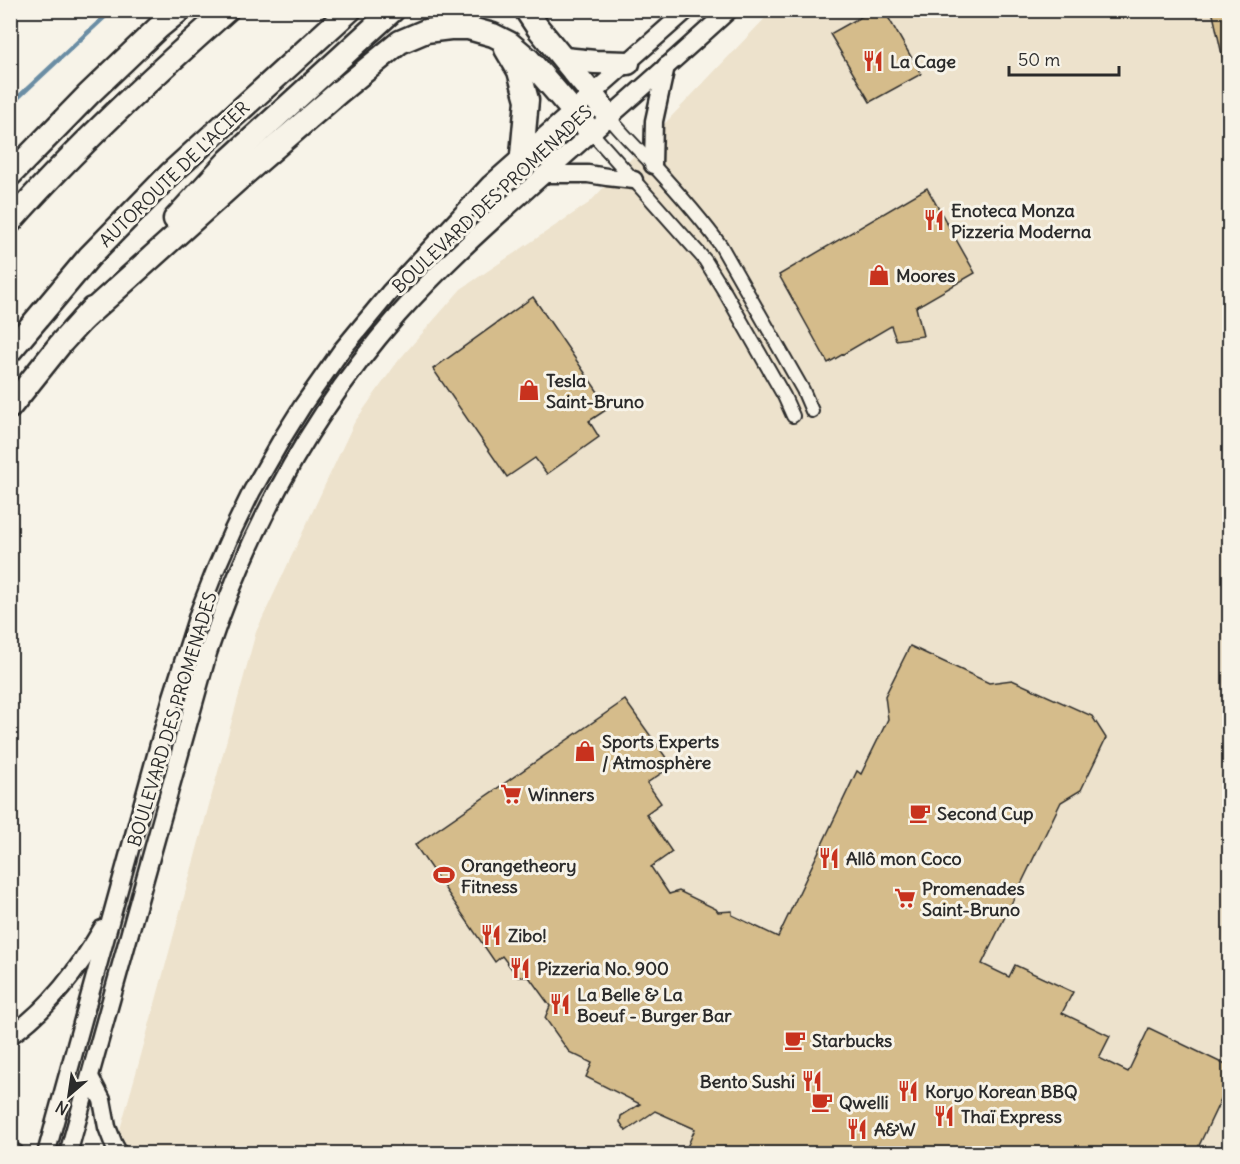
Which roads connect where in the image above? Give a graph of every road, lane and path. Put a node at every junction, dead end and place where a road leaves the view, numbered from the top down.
1 (180, 10) edge
2 (227, 10) edge
3 (350, 10) edge
4 (393, 10) edge
5 (526, 10) edge
6 (687, 10) edge
7 (729, 10) edge
8 (165, 19) edge
9 (493, 35) junction
10 (564, 59) junction
11 (628, 63) junction
12 (666, 66) junction
13 (592, 94) junction
14 (572, 110) junction
15 (609, 117) junction
16 (591, 132) junction
17 (522, 155) junction
18 (653, 165) junction
19 (545, 174) junction
20 (10, 175) edge
21 (634, 180) junction
22 (10, 222) edge
23 (82, 320) junction
24 (10, 351) edge
25 (10, 407) edge
26 (812, 411) dead end
27 (793, 416) dead end
28 (114, 910) junction
29 (10, 1036) edge
30 (90, 1077) junction
31 (10, 1150) edge
32 (16, 1154) edge
33 (46, 1154) edge
34 (68, 1154) edge
35 (119, 1154) edge

1 - 8 highway
2 - 22 highway
3 - 24 highway, AUTOROUTE DE L'ACIER
4 - 23 highway
5 - 10 highway
6 - 11 street, BOULEVARD DES PROMENADES
7 - 12 street, BOULEVARD DES PROMENADES
8 - 20 highway
9 - 14 highway
9 - 17 highway
9 - 23 highway
10 - 11 highway
10 - 13 highway
11 - 13 street, BOULEVARD DES PROMENADES
12 - 15 street, BOULEVARD DES PROMENADES
12 - 18 street
13 - 14 street, BOULEVARD DES PROMENADES
13 - 15 highway
14 - 16 highway
14 - 17 street, BOULEVARD DES PROMENADES
15 - 16 street, BOULEVARD DES PROMENADES
15 - 18 street
16 - 19 street, BOULEVARD DES PROMENADES
16 - 21 street
17 - 28 street, BOULEVARD DES PROMENADES
18 - 26 street
19 - 21 street
19 - 30 street, BOULEVARD DES PROMENADES
21 - 27 street
23 - 25 highway
28 - 29 street
28 - 33 street, BOULEVARD DES PROMENADES
30 - 34 street, BOULEVARD DES PROMENADES
30 - 35 street
31 - 32 street

